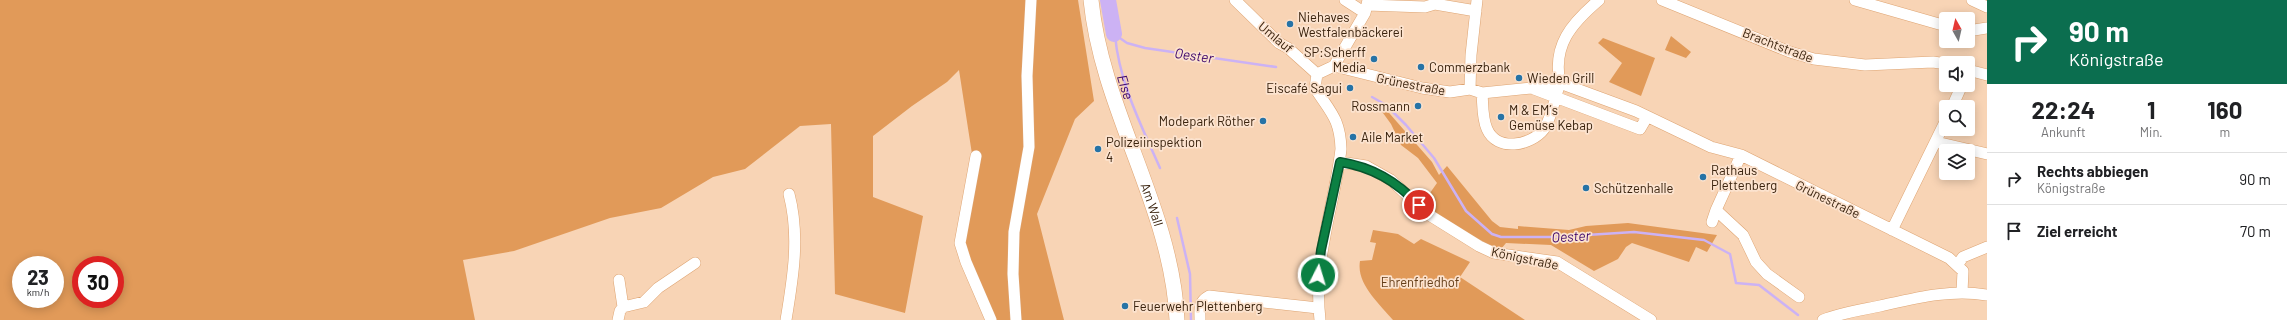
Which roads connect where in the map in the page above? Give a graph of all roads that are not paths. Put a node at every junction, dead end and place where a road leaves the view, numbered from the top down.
1 (1031, 0) edge
2 (1091, 0) edge
3 (1235, 0) edge
4 (1344, 0) edge
5 (1599, 0) edge
6 (1662, 0) edge
7 (1855, 0) edge
8 (1972, 0) edge
9 (1435, 2) edge
10 (1367, 6) edge
11 (1476, 6) edge
12 (1987, 7) edge
13 (1939, 24) edge
14 (1987, 28) edge
15 (1975, 30) edge
16 (1939, 63) edge
17 (1334, 66) junction
18 (1975, 72) edge
19 (1317, 74) junction
20 (1987, 75) edge
21 (1560, 83) junction
22 (1531, 88) junction
23 (1470, 89) junction
24 (1482, 93) junction
25 (1556, 96) junction
26 (1647, 116) junction
27 (1939, 135) edge
28 (1936, 142) junction
29 (1987, 154) edge
30 (976, 156) dead end
31 (1741, 156) junction
32 (1340, 162) junction
33 (789, 194) dead end
34 (1716, 210) junction
35 (1712, 222) dead end
36 (1892, 230) junction
37 (1987, 247) edge
38 (695, 263) dead end
39 (1958, 264) junction
40 (619, 280) dead end
41 (1962, 292) junction
42 (1987, 295) edge
43 (1799, 297) dead end
44 (624, 307) junction
45 (1318, 308) junction
46 (618, 320) edge
47 (786, 320) edge
48 (991, 320) edge
49 (1016, 320) edge
50 (1177, 320) edge
51 (1200, 320) edge
52 (1320, 320) edge
53 (1651, 320) edge
54 (1823, 320) edge

1 - 49 street
2 - 50 main road, Am Wall
3 - 19 street, Umlauf
4 - 10 street
5 - 21 street
6 - 16 street, Brachtstraße
7 - 13 street
8 - 12 street
9 - 10 street
9 - 11 street
10 - 17 street
11 - 23 street
14 - 15 street
17 - 19 street
17 - 23 street, Grünestraße
18 - 20 street
19 - 32 street
21 - 22 street, Grünestraße
21 - 25 street
21 - 26 street, Grünestraße
22 - 24 street, Grünestraße
22 - 25 street, Grünestraße
23 - 24 street, Grünestraße
24 - 25 street
25 - 26 street, Grünestraße
26 - 31 street, Grünestraße
27 - 28 street
28 - 29 street
28 - 36 street
30 - 48 street
31 - 34 street
31 - 36 street, Grünestraße
32 - 45 street
32 - 53 street, Königstraße
33 - 47 street
34 - 35 street
34 - 43 street
36 - 39 street, Grünestraße
37 - 39 street
38 - 44 street
39 - 41 street
40 - 44 street
41 - 42 street
41 - 54 street
44 - 46 street
45 - 51 street
45 - 52 street

